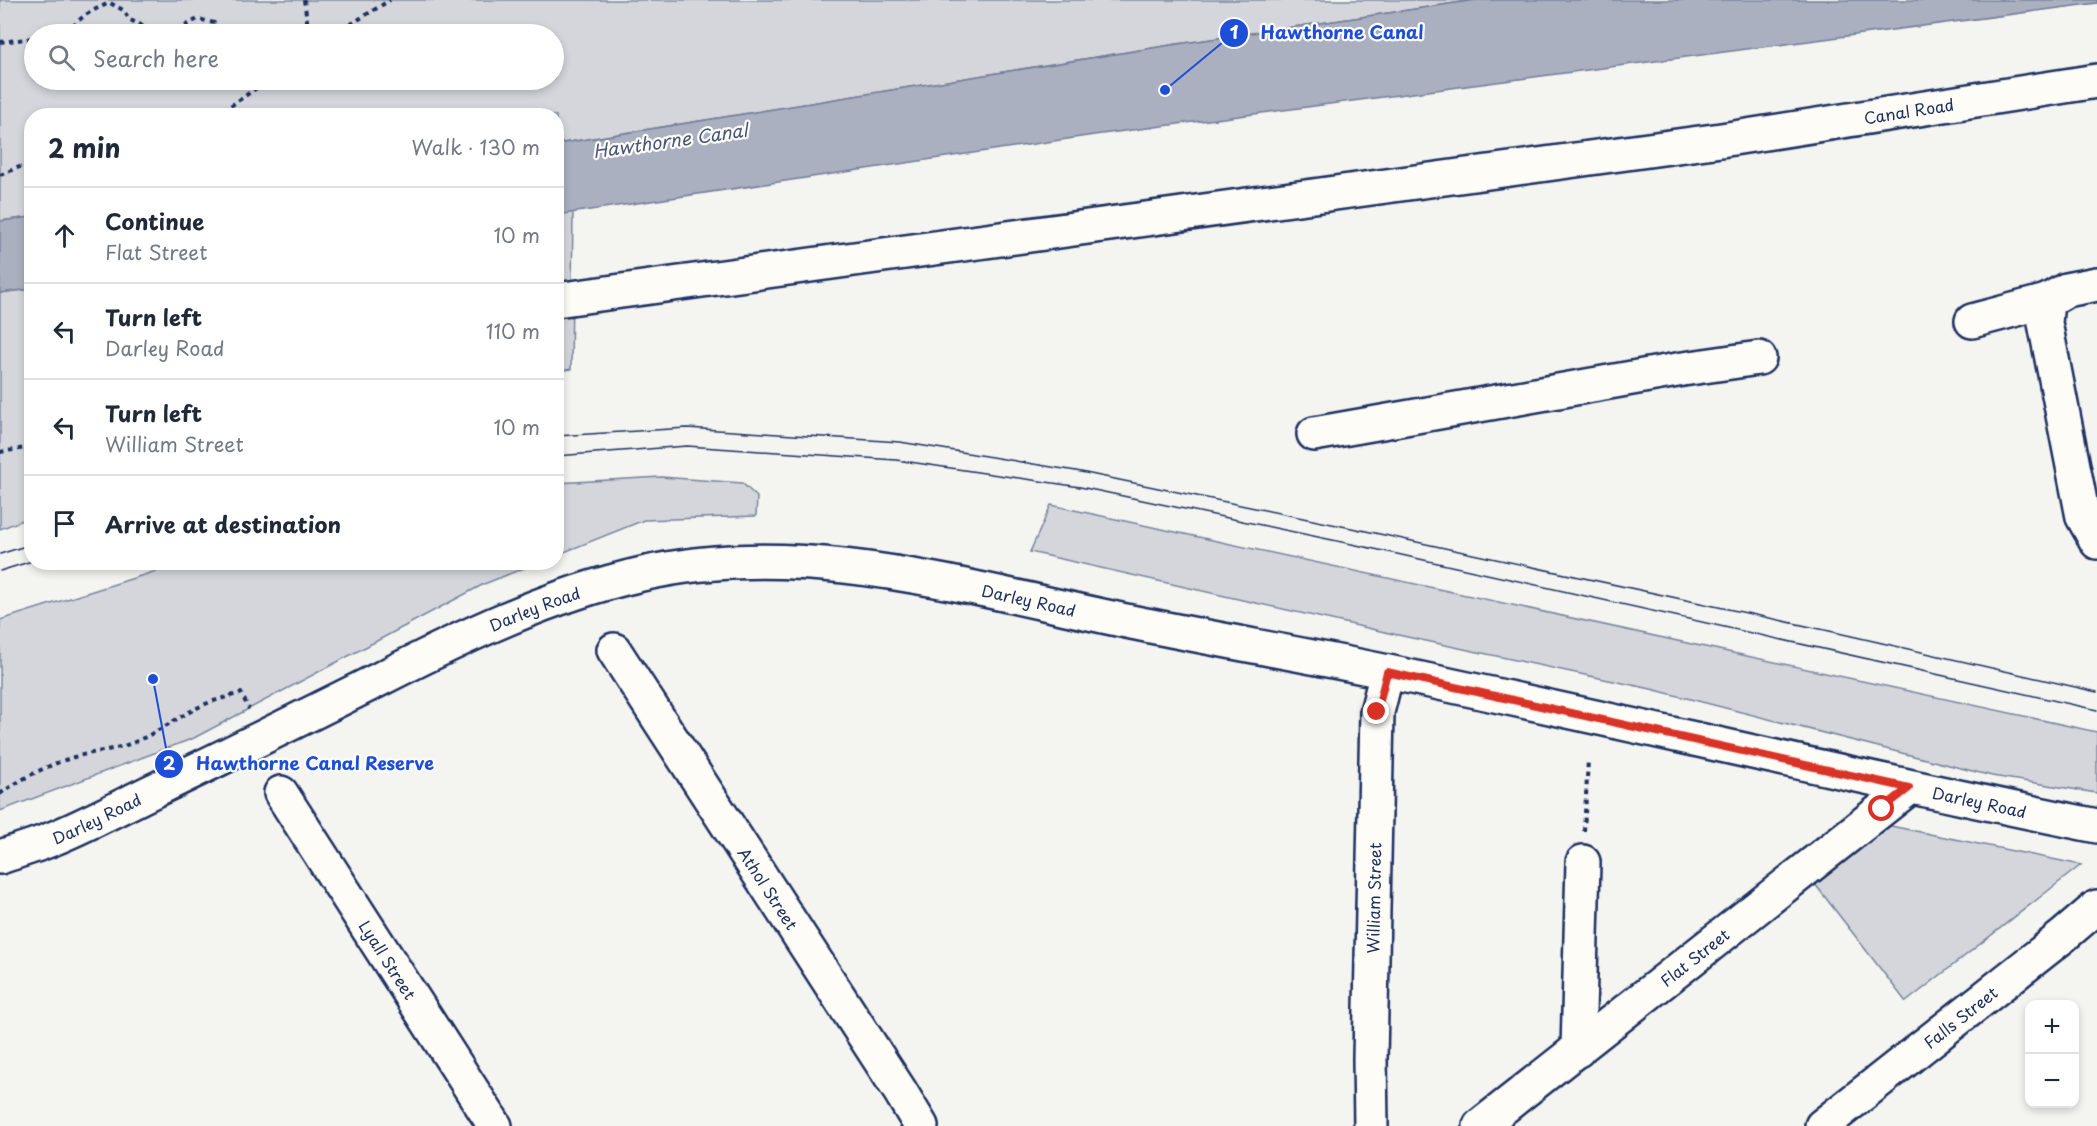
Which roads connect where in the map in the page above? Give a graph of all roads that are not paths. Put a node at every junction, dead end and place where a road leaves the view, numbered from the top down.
1 (2097, 81) edge
2 (2097, 284) edge
3 (564, 299) edge
4 (2047, 301) junction
5 (1972, 321) dead end
6 (1759, 358) dead end
7 (1314, 434) dead end
8 (2097, 542) edge
9 (614, 650) dead end
10 (1387, 672) junction
11 (1909, 788) junction
12 (281, 793) dead end
13 (2097, 826) edge
14 (0, 857) edge
15 (1583, 862) road end
16 (2097, 907) edge
17 (1578, 1050) junction
18 (495, 1126) edge
19 (921, 1126) edge
20 (1371, 1126) edge
21 (1480, 1126) edge
22 (1822, 1126) edge

1 - 3 street, Canal Road
2 - 4 street
4 - 5 street
4 - 8 street
6 - 7 street
9 - 19 street, Athol Street
10 - 11 street, Darley Road
10 - 14 street, Darley Road
10 - 20 street, William Street
11 - 13 street, Darley Road
11 - 17 street, Flat Street
12 - 18 street, Lyall Street
15 - 17 street
16 - 22 street, Falls Street
17 - 21 street, Flat Street

